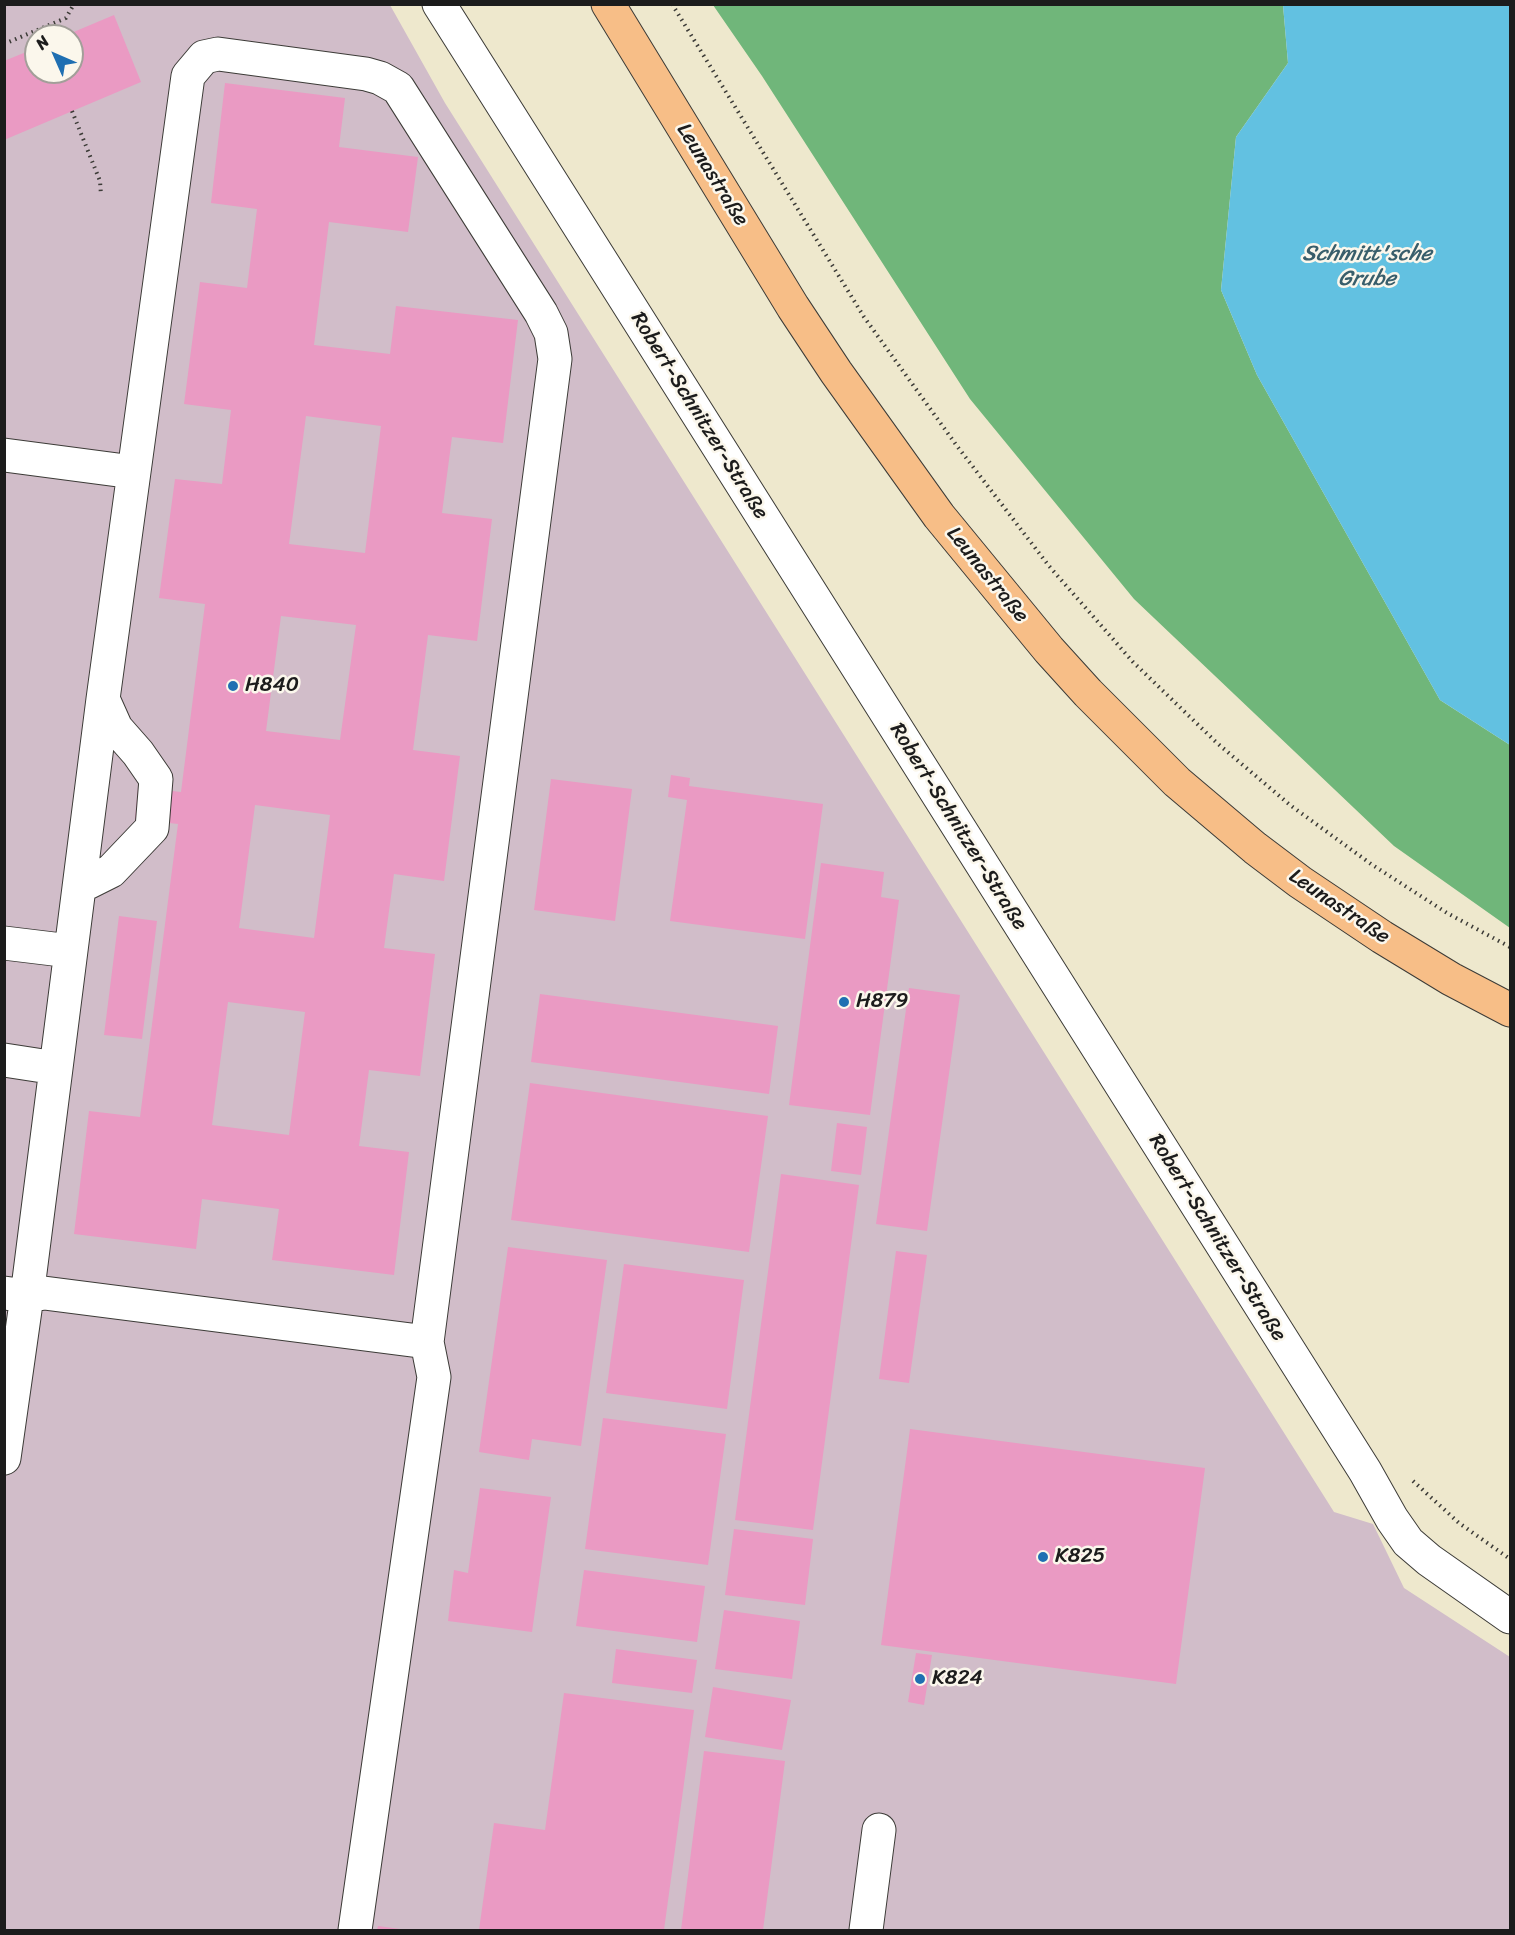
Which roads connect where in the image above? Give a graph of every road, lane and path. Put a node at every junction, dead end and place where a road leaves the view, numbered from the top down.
1 (74, 4) edge
2 (439, 4) edge
3 (608, 4) edge
4 (672, 4) edge
5 (4, 45) edge
6 (72, 111) dead end
7 (101, 195) dead end
8 (4, 455) edge
9 (133, 472) junction
10 (103, 699) junction
11 (79, 887) junction
12 (4, 943) edge
13 (1510, 947) edge
14 (70, 951) junction
15 (1510, 1010) edge
16 (4, 1060) edge
17 (56, 1068) junction
18 (16, 1294) edge
19 (427, 1342) junction
20 (4, 1458) edge
21 (1510, 1617) edge
22 (879, 1830) dead end
23 (355, 1930) edge
24 (866, 1930) edge

1 - 5 path
2 - 21 street, Robert-Schnitzer-Straße
3 - 15 main road, Leunastraße
4 - 13 path
6 - 7 path
8 - 9 street
9 - 10 street
9 - 19 street
10 - 11 street
10 - 11 street
11 - 14 street
12 - 14 street
14 - 17 street
16 - 17 street
17 - 18 street
18 - 19 street
18 - 20 street
19 - 23 street
22 - 24 street

